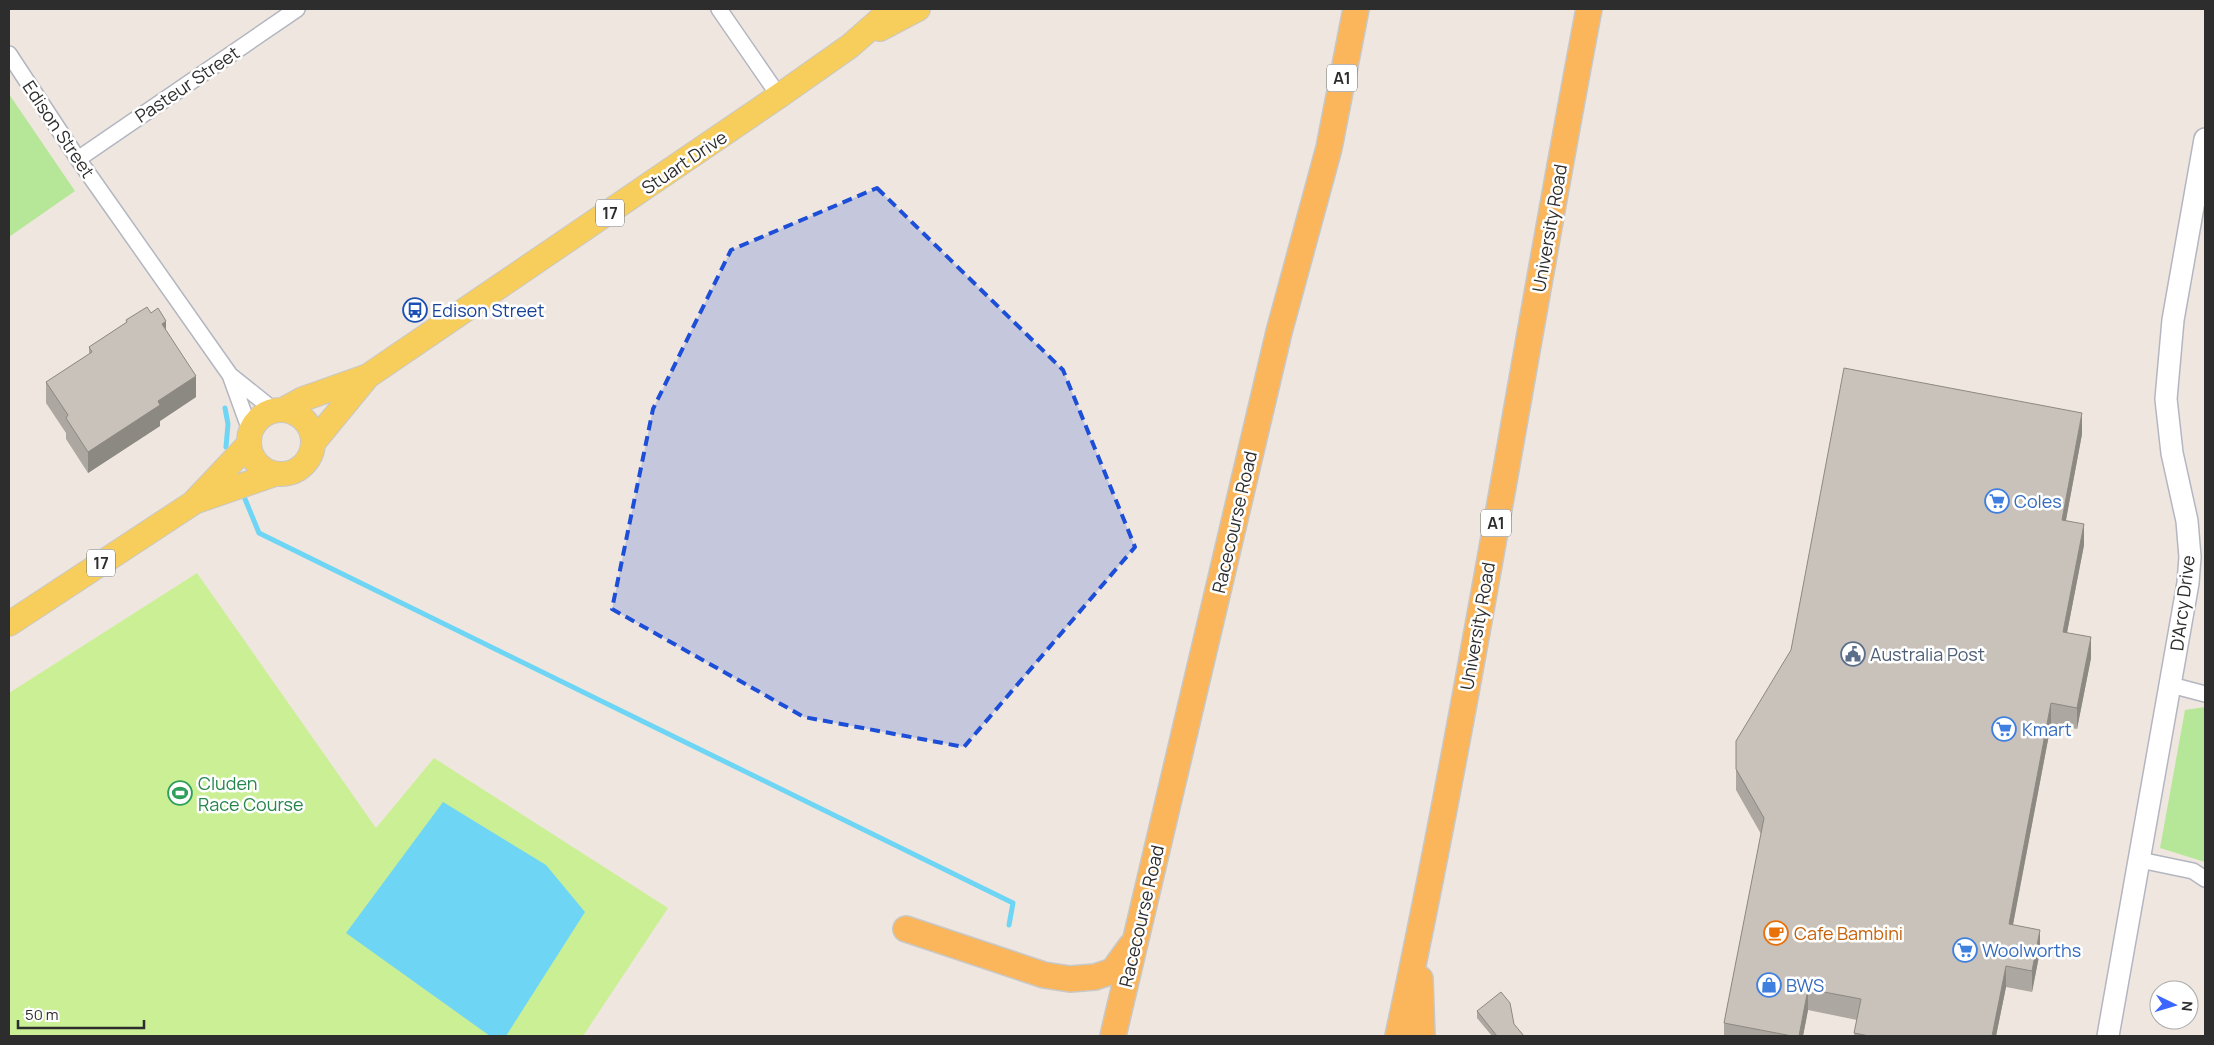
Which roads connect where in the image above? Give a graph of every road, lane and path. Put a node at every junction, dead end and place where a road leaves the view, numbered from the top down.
1 (297, 9) edge
2 (719, 9) edge
3 (892, 9) edge
4 (918, 9) edge
5 (1356, 9) edge
6 (1589, 9) edge
7 (850, 46) junction
8 (9, 54) edge
9 (779, 96) junction
10 (2205, 139) edge
11 (78, 159) junction
12 (230, 375) junction
13 (368, 376) junction
14 (279, 411) junction
15 (250, 438) junction
16 (313, 442) junction
17 (275, 474) junction
18 (193, 503) junction
19 (9, 624) edge
20 (2171, 685) junction
21 (2205, 694) edge
22 (2140, 860) junction
23 (2205, 879) edge
24 (906, 929) dead end
25 (1135, 940) junction
26 (1418, 942) junction
27 (1113, 1036) edge
28 (1398, 1036) edge
29 (1422, 1036) edge
30 (2108, 1036) edge

1 - 11 street, Pasteur Street
2 - 9 street
3 - 7 main road, Stuart Drive / 17
4 - 7 main road, Stuart Drive / 17
5 - 25 highway, Racecourse Road / A1
6 - 26 highway, University Road / A1
7 - 9 main road, Stuart Drive / 17
8 - 11 street, Edison Street
9 - 13 main road, Stuart Drive / 17
10 - 20 main road, D'Arcy Drive
11 - 12 street, Edison Street
12 - 14 street, Edison Street
12 - 15 street, Edison Street
13 - 14 main road, Stuart Drive
13 - 16 main road, Stuart Drive / 17
14 - 15 main road, 17
14 - 16 main road
15 - 17 main road
15 - 18 main road, 17
16 - 17 main road, 17
17 - 18 main road, 17
18 - 19 main road, 17
20 - 21 street
20 - 22 main road, D'Arcy Drive
22 - 23 street
22 - 30 main road, D'Arcy Drive
24 - 25 highway
25 - 27 highway, Racecourse Road / A1
26 - 28 highway, University Road / A1
26 - 29 highway

